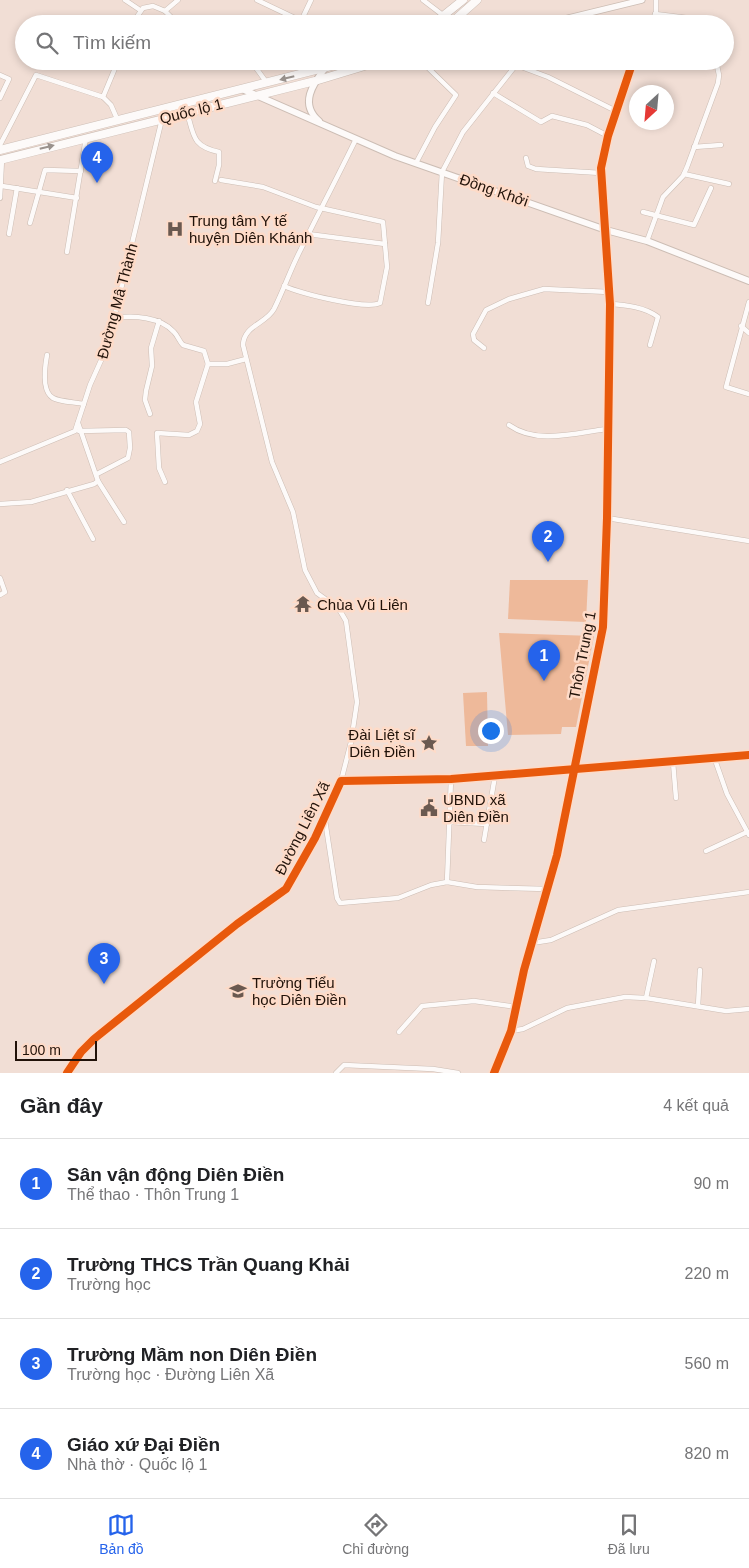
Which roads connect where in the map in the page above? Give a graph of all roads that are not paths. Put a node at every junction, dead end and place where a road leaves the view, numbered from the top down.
1 (125, 0) edge
2 (178, 0) edge
3 (257, 0) edge
4 (311, 0) edge
5 (423, 0) edge
6 (463, 0) edge
7 (477, 0) edge
8 (642, 0) edge
9 (656, 0) edge
10 (628, 2) edge
11 (140, 10) junction
12 (164, 12) junction
13 (655, 14) joint
14 (137, 15) edge
15 (168, 15) edge
16 (289, 15) edge
17 (304, 15) edge
18 (443, 15) edge
19 (445, 15) edge
20 (460, 15) edge
21 (578, 15) edge
22 (660, 15) edge
23 (114, 70) edge
24 (258, 70) edge
25 (317, 70) edge
26 (323, 70) edge
27 (351, 70) edge
28 (430, 70) edge
29 (511, 70) edge
30 (531, 70) edge
31 (631, 70) edge
32 (718, 70) edge
33 (0, 75) edge
34 (315, 81) junction
35 (267, 83) junction
36 (242, 90) junction
37 (493, 93) junction
38 (254, 95) junction
39 (103, 97) junction
40 (0, 98) edge
41 (616, 111) junction
42 (187, 112) junction
43 (162, 119) junction
44 (118, 121) junction
45 (324, 124) junction
46 (608, 136) junction
47 (86, 138) junction
48 (356, 138) junction
49 (0, 145) edge
50 (721, 145) dead end
51 (694, 147) junction
52 (0, 150) edge
53 (526, 158) dead end
54 (1, 159) edge
55 (416, 163) junction
56 (81, 171) junction
57 (442, 172) junction
58 (601, 173) junction
59 (684, 174) junction
60 (221, 180) dead end
61 (215, 181) dead end
62 (730, 184) dead end
63 (2, 186) junction
64 (17, 188) junction
65 (711, 188) dead end
66 (37, 192) junction
67 (0, 198) edge
68 (77, 198) junction
69 (322, 208) junction
70 (643, 212) dead end
71 (656, 214) junction
72 (30, 223) dead end
73 (606, 230) junction
74 (9, 234) dead end
75 (308, 234) junction
76 (647, 241) junction
77 (385, 244) junction
78 (68, 252) dead end
79 (749, 280) edge
80 (284, 286) junction
81 (609, 292) junction
82 (749, 302) edge
83 (428, 303) dead end
84 (610, 304) junction
85 (115, 318) junction
86 (159, 321) junction
87 (742, 326) junction
88 (749, 333) edge
89 (650, 345) dead end
90 (484, 348) dead end
91 (47, 355) dead end
92 (246, 359) junction
93 (208, 364) junction
94 (749, 394) edge
95 (84, 404) junction
96 (150, 414) dead end
97 (78, 423) junction
98 (509, 425) dead end
99 (607, 429) junction
100 (81, 430) junction
101 (75, 431) junction
102 (0, 462) edge
103 (97, 474) junction
104 (98, 481) junction
105 (165, 482) dead end
106 (67, 490) junction
107 (0, 504) edge
108 (607, 518) junction
109 (124, 522) dead end
110 (93, 539) dead end
111 (749, 541) edge
112 (0, 578) edge
113 (0, 595) edge
114 (749, 755) edge
115 (714, 757) junction
116 (673, 762) junction
117 (573, 769) junction
118 (495, 776) junction
119 (451, 779) junction
120 (341, 781) junction
121 (676, 798) dead end
122 (324, 819) junction
123 (449, 822) junction
124 (487, 824) junction
125 (748, 833) edge
126 (484, 840) dead end
127 (706, 851) dead end
128 (447, 882) junction
129 (547, 889) junction
130 (749, 892) edge
131 (532, 943) junction
132 (654, 961) dead end
133 (700, 970) dead end
134 (646, 998) junction
135 (698, 1006) junction
136 (517, 1007) junction
137 (749, 1009) edge
138 (511, 1031) junction
139 (399, 1032) dead end
140 (66, 1073) edge
141 (336, 1073) edge
142 (458, 1073) edge
143 (494, 1073) edge

1 - 11 street
2 - 12 street
3 - 16 street
4 - 17 street
5 - 18 street
6 - 19 highway
7 - 20 highway
8 - 10 street
9 - 13 street
10 - 21 street
11 - 12 street
11 - 14 street
12 - 15 street
13 - 22 street
23 - 39 street
24 - 35 street
25 -> 35 highway, Quốc lộ 1
26 - 34 main road
27 - 34 highway, Quốc lộ 1
28 - 55 street
29 - 37 street
30 - 41 street
31 - 41 street, Thôn Trung 1
32 - 51 street
33 - 40 street
34 - 38 highway, Quốc lộ 1
34 - 45 main road
35 - 36 highway, Quốc lộ 1
36 - 38 main road, Đồng Khởi
36 - 44 highway, Quốc lộ 1
37 - 46 street
37 - 57 street
38 - 42 highway, Quốc lộ 1
38 - 45 main road, Đồng Khởi
39 - 44 street
39 - 49 street
41 - 46 street, Thôn Trung 1
42 - 43 highway, Quốc lộ 1
42 - 61 street
43 - 47 highway, Quốc lộ 1
43 - 85 street, Đường Mâ Thành
44 - 52 highway, Quốc lộ 1
45 - 48 main road, Đồng Khởi
46 - 58 street, Thôn Trung 1
54 -> 47 highway, Quốc lộ 1
47 - 56 street
48 - 55 main road, Đồng Khởi
48 - 69 street
50 - 51 street
51 - 59 street
53 - 58 street
54 - 63 street
55 - 57 main road, Đồng Khởi
56 - 66 street
56 - 68 street
57 - 73 main road, Đồng Khởi
57 - 83 street
58 - 73 street, Thôn Trung 1
59 - 62 street
59 - 71 street
60 - 69 street
63 - 64 street
63 - 67 street
64 - 66 street
64 - 74 street
65 - 71 street
66 - 68 street
66 - 72 street
68 - 78 street
69 - 75 street
69 - 77 street
70 - 71 street
71 - 76 street
73 - 76 main road, Đồng Khởi
73 - 81 street, Thôn Trung 1
75 - 77 street
75 - 80 street
76 - 79 main road, Đồng Khởi
77 - 80 street
80 - 92 street
81 - 84 street, Thôn Trung 1
81 - 90 street
82 - 87 street
84 - 89 street
84 - 99 street, Thôn Trung 1
85 - 86 street
85 - 95 street, Đường Mâ Thành
86 - 93 street
86 - 96 street
87 - 88 street
87 - 94 street
91 - 95 street
92 - 93 street
92 - 120 street
93 - 105 street
95 - 97 street, Đường Mâ Thành
97 - 100 street
97 - 101 street, Đường Mâ Thành
98 - 99 street
99 - 108 street, Thôn Trung 1
100 - 101 street
100 - 103 street
100 - 103 street
101 - 102 street
103 - 104 street
104 - 106 street
104 - 109 street
106 - 107 street
106 - 110 street
108 - 111 street
108 - 117 street, Thôn Trung 1
112 - 113 street
114 - 115 street, Đường Liên Xã
115 - 116 street, Đường Liên Xã
115 - 125 street
116 - 117 street, Đường Liên Xã
116 - 121 street
117 - 118 street, Đường Liên Xã
117 - 129 street, Thôn Trung 1
118 - 119 street, Đường Liên Xã
118 - 124 street
119 - 120 street, Đường Liên Xã
119 - 123 street
120 - 122 street, Đường Liên Xã
122 - 128 street
122 - 140 street, Đường Liên Xã
123 - 124 street
123 - 128 street
124 - 126 street
125 - 127 street
128 - 129 street
129 - 131 street, Thôn Trung 1
130 - 131 street
131 - 136 street, Thôn Trung 1
132 - 134 street
133 - 135 street
134 - 135 street
134 - 138 street
135 - 137 street
136 - 138 street, Thôn Trung 1
136 - 139 street
138 - 143 street, Thôn Trung 1
141 - 142 street

